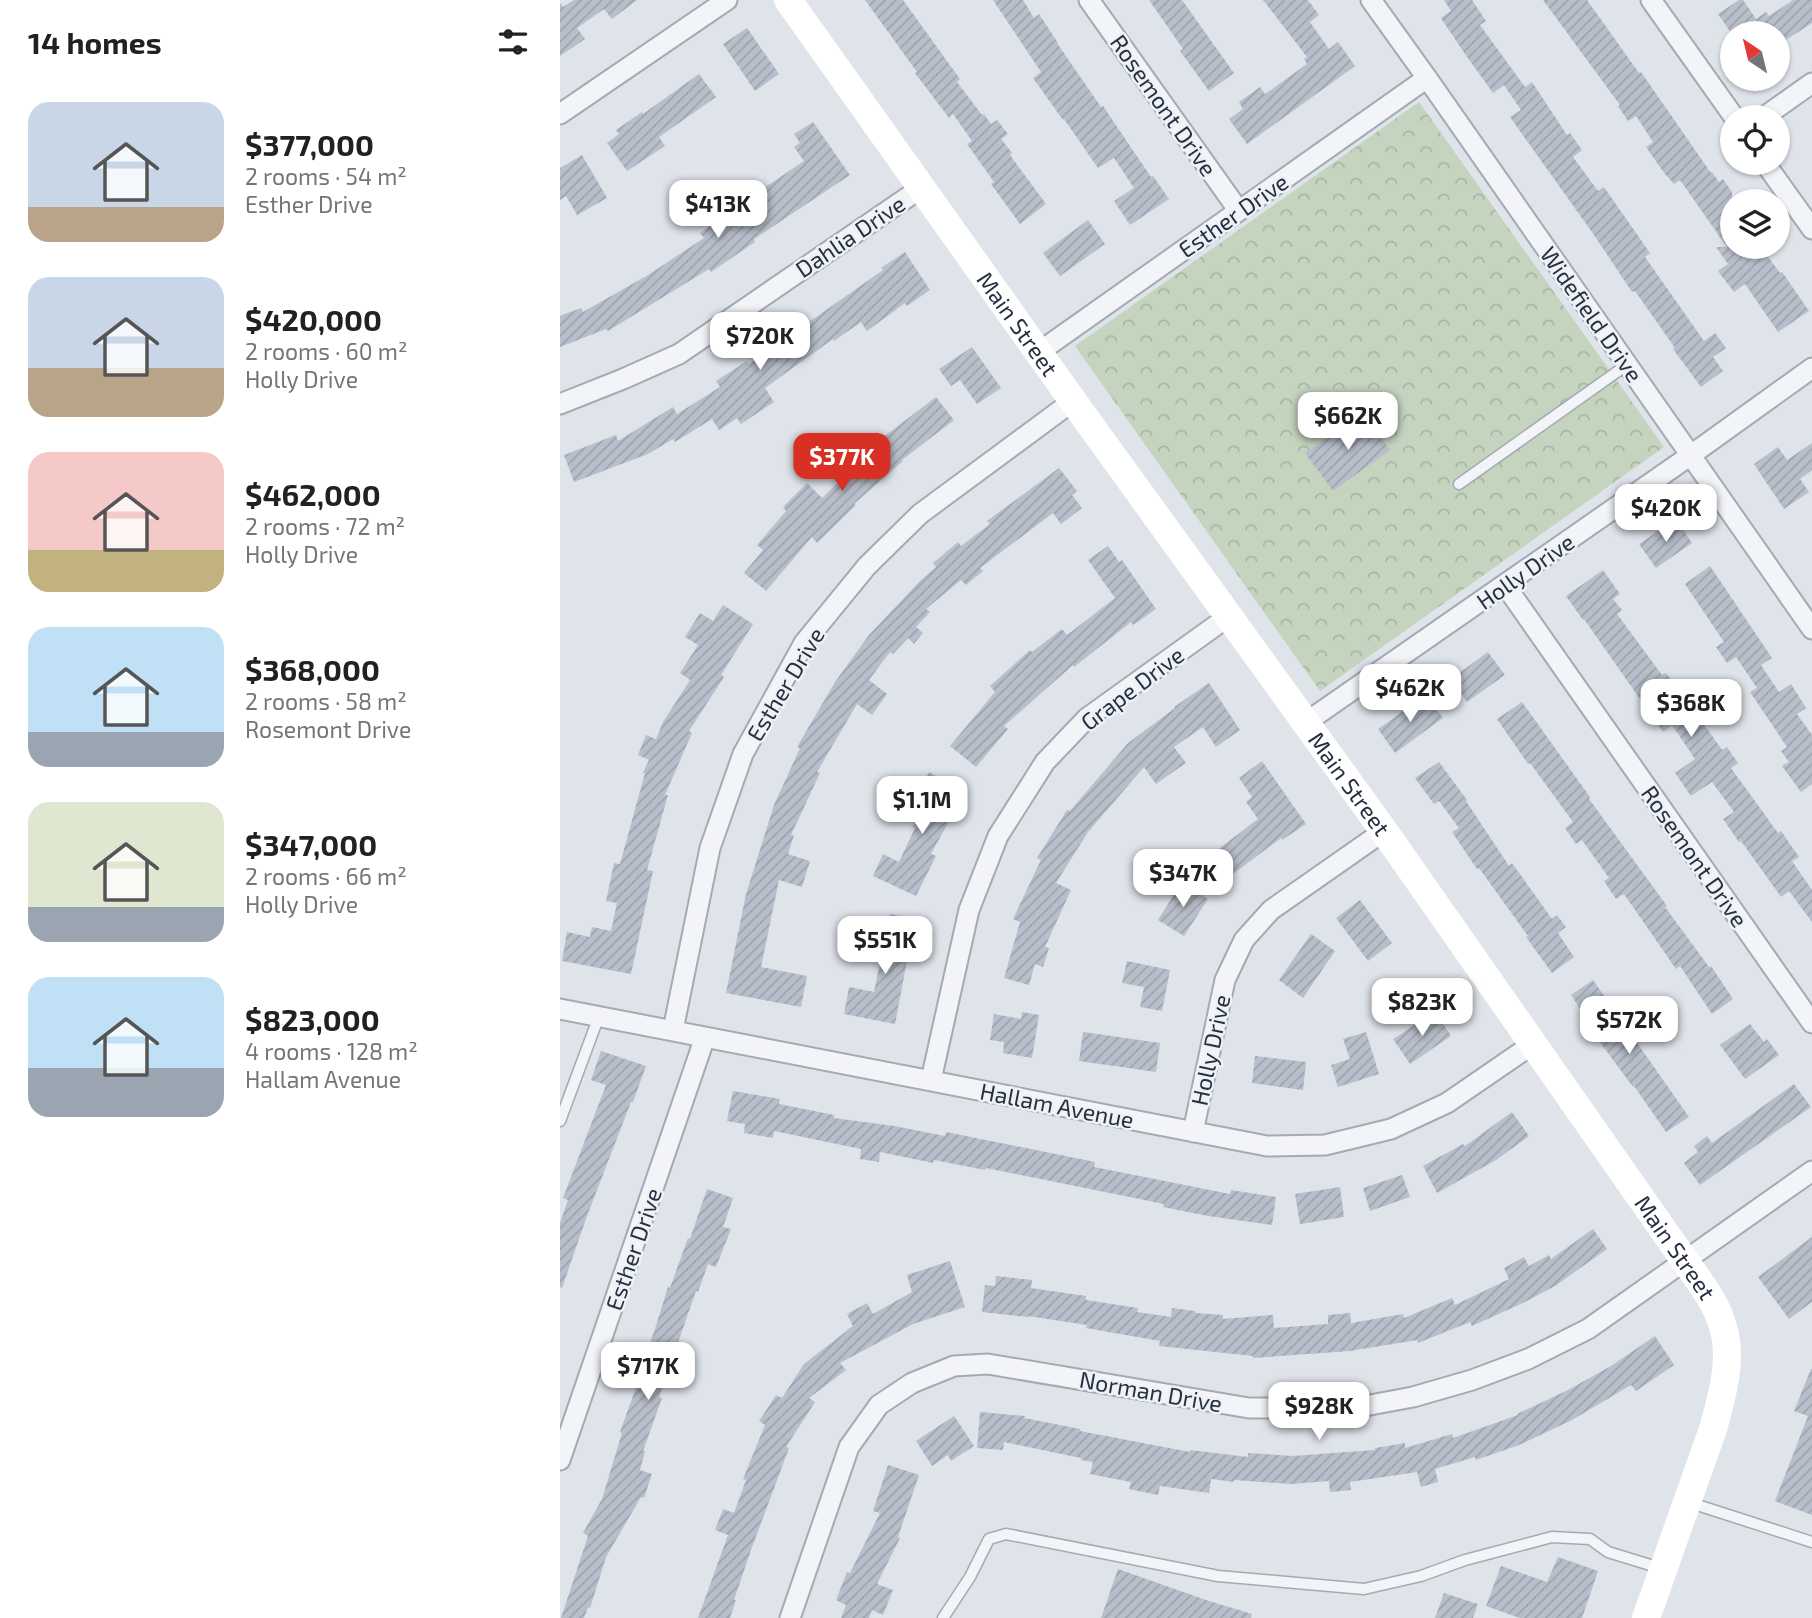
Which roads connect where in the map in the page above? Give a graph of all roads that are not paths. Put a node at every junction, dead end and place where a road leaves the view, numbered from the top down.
1 (727, 0) edge
2 (789, 0) edge
3 (1089, 0) edge
4 (1371, 0) edge
5 (1651, 0) edge
6 (1427, 78) junction
7 (1812, 83) edge
8 (1725, 105) edge
9 (1781, 105) edge
10 (560, 114) edge
11 (1774, 175) edge
12 (921, 188) junction
13 (1239, 211) junction
14 (1812, 229) edge
15 (1039, 352) junction
16 (1628, 365) junction
17 (1812, 368) edge
18 (1073, 401) junction
19 (560, 404) edge
20 (1691, 455) junction
21 (1459, 484) dead end
22 (1505, 585) junction
23 (1229, 616) junction
24 (1812, 629) edge
25 (1306, 723) junction
26 (1384, 831) junction
27 (560, 1009) edge
28 (599, 1016) junction
29 (1812, 1023) edge
30 (673, 1030) junction
31 (705, 1037) junction
32 (1533, 1044) junction
33 (931, 1080) junction
34 (560, 1121) edge
35 (1193, 1132) junction
36 (1812, 1171) edge
37 (1685, 1261) junction
38 (560, 1460) edge
39 (1687, 1502) junction
40 (1812, 1542) edge
41 (1663, 1569) junction
42 (790, 1618) edge
43 (943, 1618) edge
44 (1646, 1618) edge

1 - 10 street
2 - 12 main road, Main Street
3 - 13 street, Rosemont Drive
4 - 6 street, Widefield Drive
5 - 8 street
6 - 13 street, Esther Drive
6 - 16 street, Widefield Drive
7 - 9 street
11 - 14 street
12 - 15 main road, Main Street
12 - 19 street, Dahlia Drive
13 - 15 street, Esther Drive
15 - 18 main road, Main Street
16 - 20 street, Widefield Drive
16 - 21 lane
17 - 20 street, Holly Drive
18 - 23 main road, Main Street
18 - 30 street, Esther Drive
20 - 22 street, Holly Drive
20 - 24 street, Widefield Drive
22 - 25 street, Holly Drive
22 - 29 street, Rosemont Drive
23 - 25 main road, Main Street
23 - 33 street, Grape Drive
25 - 26 main road, Main Street
26 - 32 main road, Main Street
26 - 35 street, Holly Drive
27 - 28 street, Hallam Avenue
28 - 30 street, Hallam Avenue
28 - 34 lane
30 - 31 street, Hallam Avenue
31 - 33 street, Hallam Avenue
31 - 38 street, Esther Drive
32 - 35 street, Hallam Avenue
32 - 37 main road, Main Street
33 - 35 street, Hallam Avenue
36 - 37 street, Norman Drive
37 - 39 main road, Main Street
37 - 42 street, Norman Drive
39 - 40 lane
39 - 41 main road, Main Street
41 - 43 lane
41 - 44 main road, Main Street

